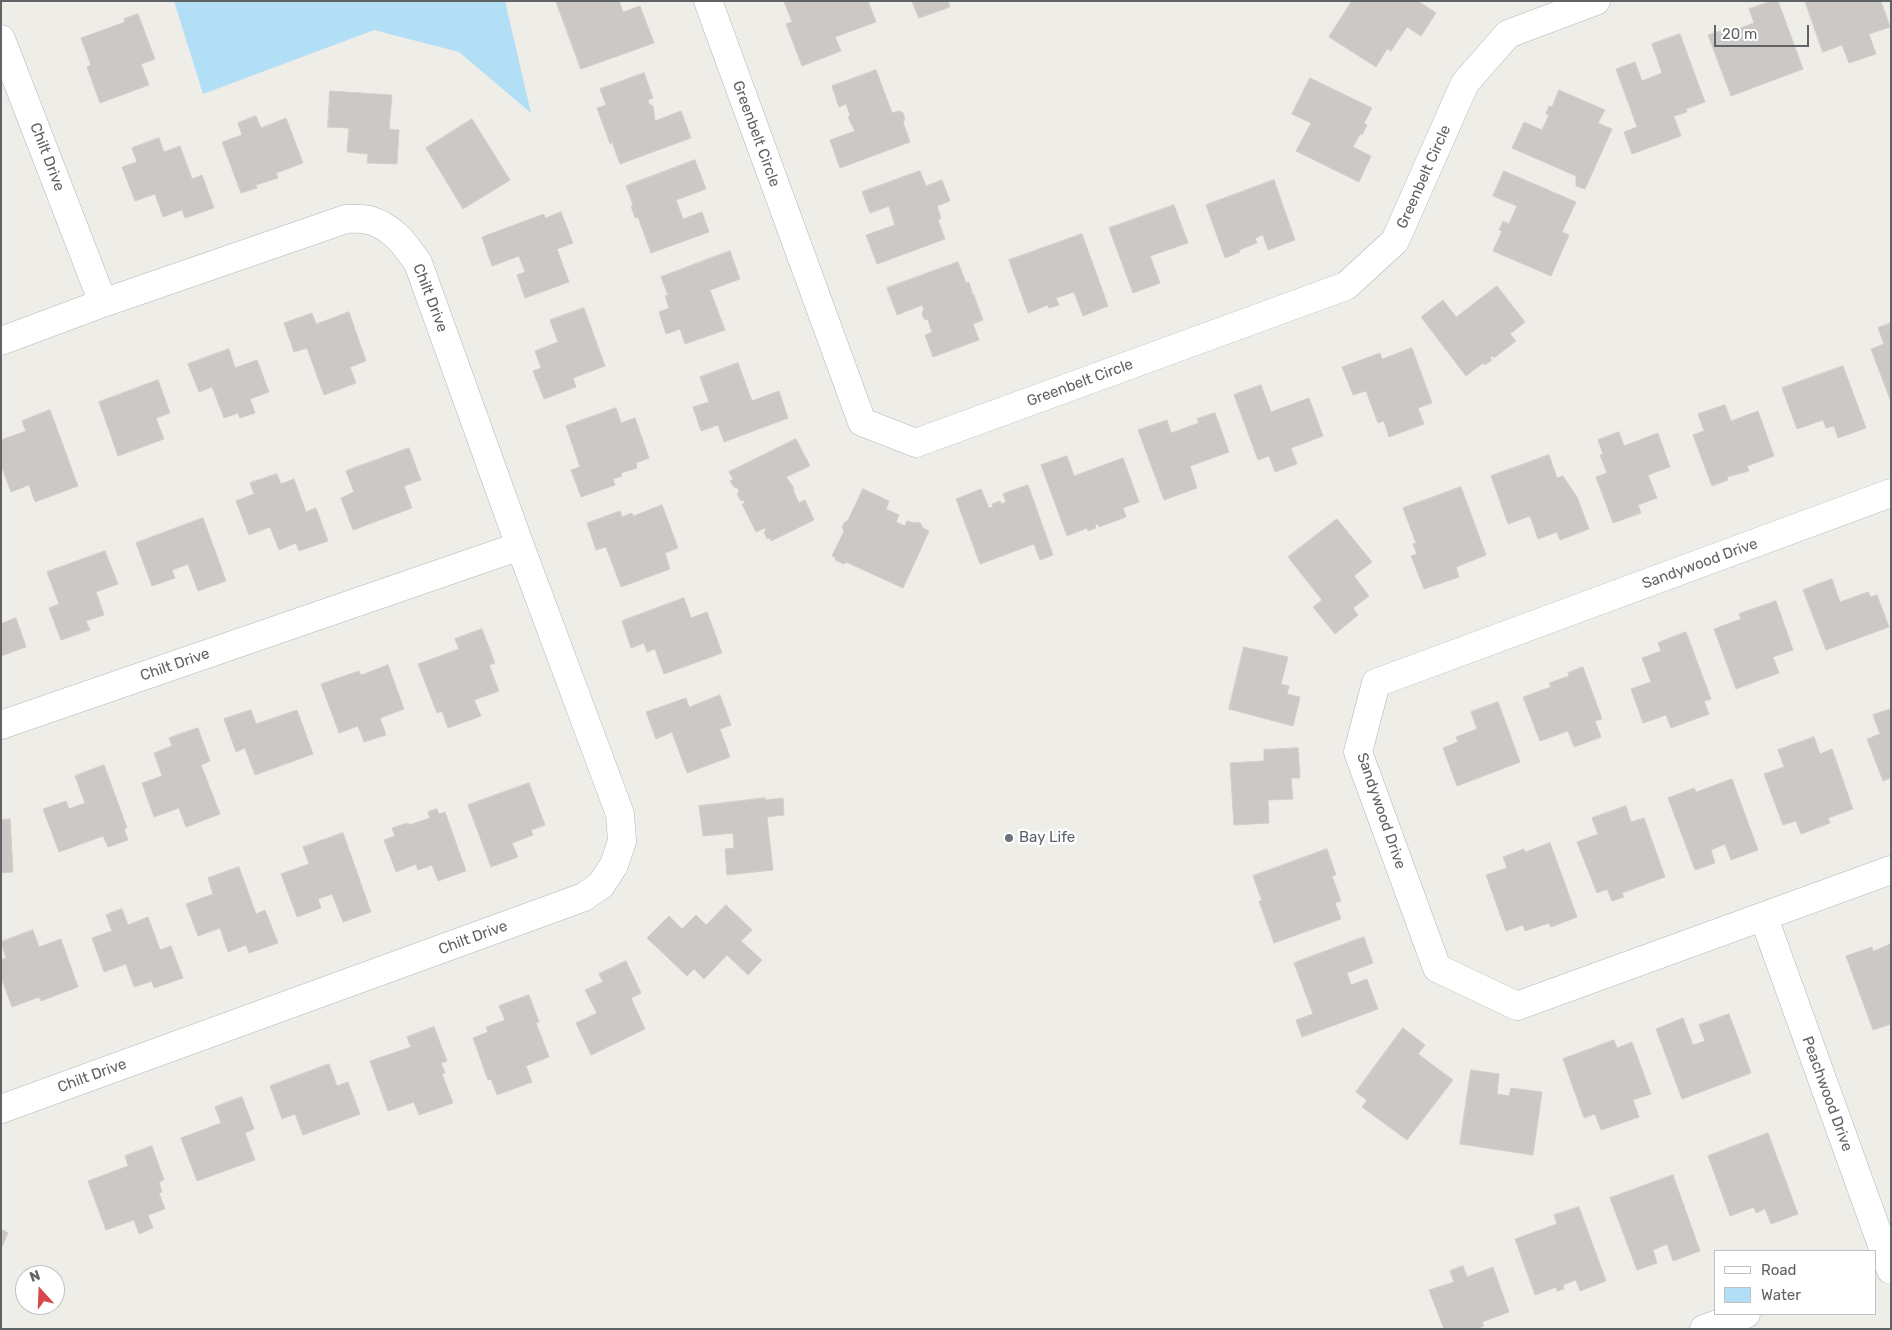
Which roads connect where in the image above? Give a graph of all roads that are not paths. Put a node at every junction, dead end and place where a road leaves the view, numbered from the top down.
1 (708, 1) edge
2 (1596, 1) edge
3 (1, 39) edge
4 (103, 302) junction
5 (1, 341) edge
6 (1891, 493) edge
7 (520, 546) junction
8 (1, 725) edge
9 (1891, 870) edge
10 (1764, 918) junction
11 (1, 1109) edge
12 (1886, 1265) edge
13 (1743, 1315) edge
14 (1704, 1329) edge

1 - 2 street, Greenbelt Circle
3 - 4 street, Chilt Drive
4 - 5 street, Chilt Drive
4 - 7 street, Chilt Drive
6 - 10 street, Sandywood Drive
7 - 8 street, Chilt Drive
7 - 11 street, Chilt Drive
9 - 10 street, Sandywood Drive
10 - 12 street, Peachwood Drive
13 - 14 street

